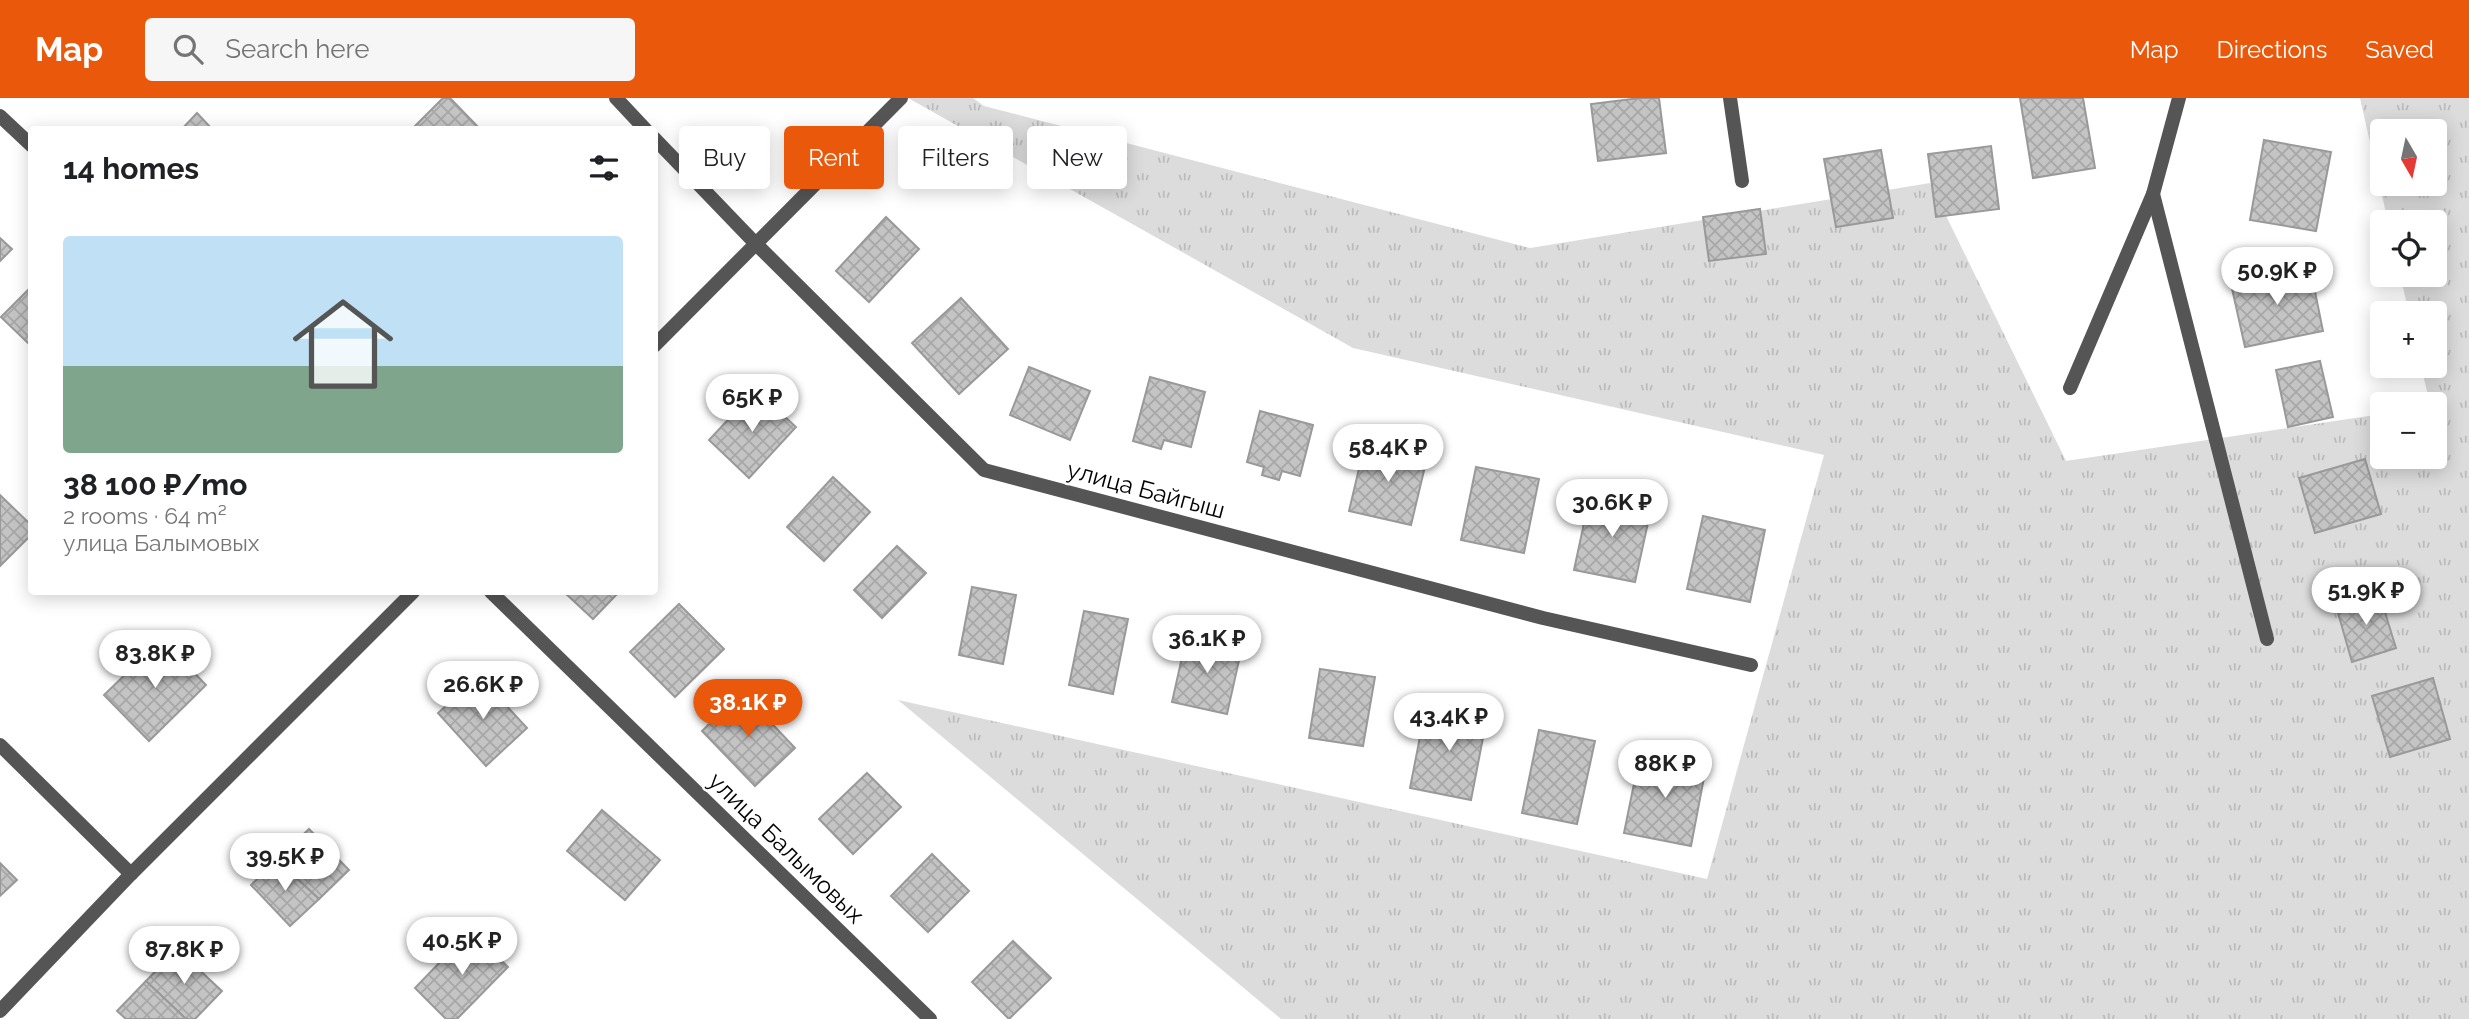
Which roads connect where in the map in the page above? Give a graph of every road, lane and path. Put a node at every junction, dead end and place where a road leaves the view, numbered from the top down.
1 (616, 98) edge
2 (901, 98) edge
3 (1730, 98) edge
4 (2179, 98) edge
5 (0, 116) edge
6 (642, 126) edge
7 (28, 142) edge
8 (658, 142) edge
9 (1742, 181) dead end
10 (2153, 194) junction
11 (755, 243) junction
12 (658, 342) edge
13 (2070, 388) dead end
14 (410, 595) edge
15 (494, 595) edge
16 (2267, 639) dead end
17 (1751, 665) dead end
18 (0, 745) edge
19 (131, 874) junction
20 (0, 1011) edge
21 (930, 1019) edge

1 - 6 street
2 - 11 street
3 - 9 street
4 - 10 street
5 - 7 street
8 - 11 street, улица Байгыш
10 - 13 street
10 - 16 street
11 - 12 street
11 - 17 street, улица Байгыш
14 - 19 street
15 - 21 street, улица Балымовых
18 - 19 street
19 - 20 street

